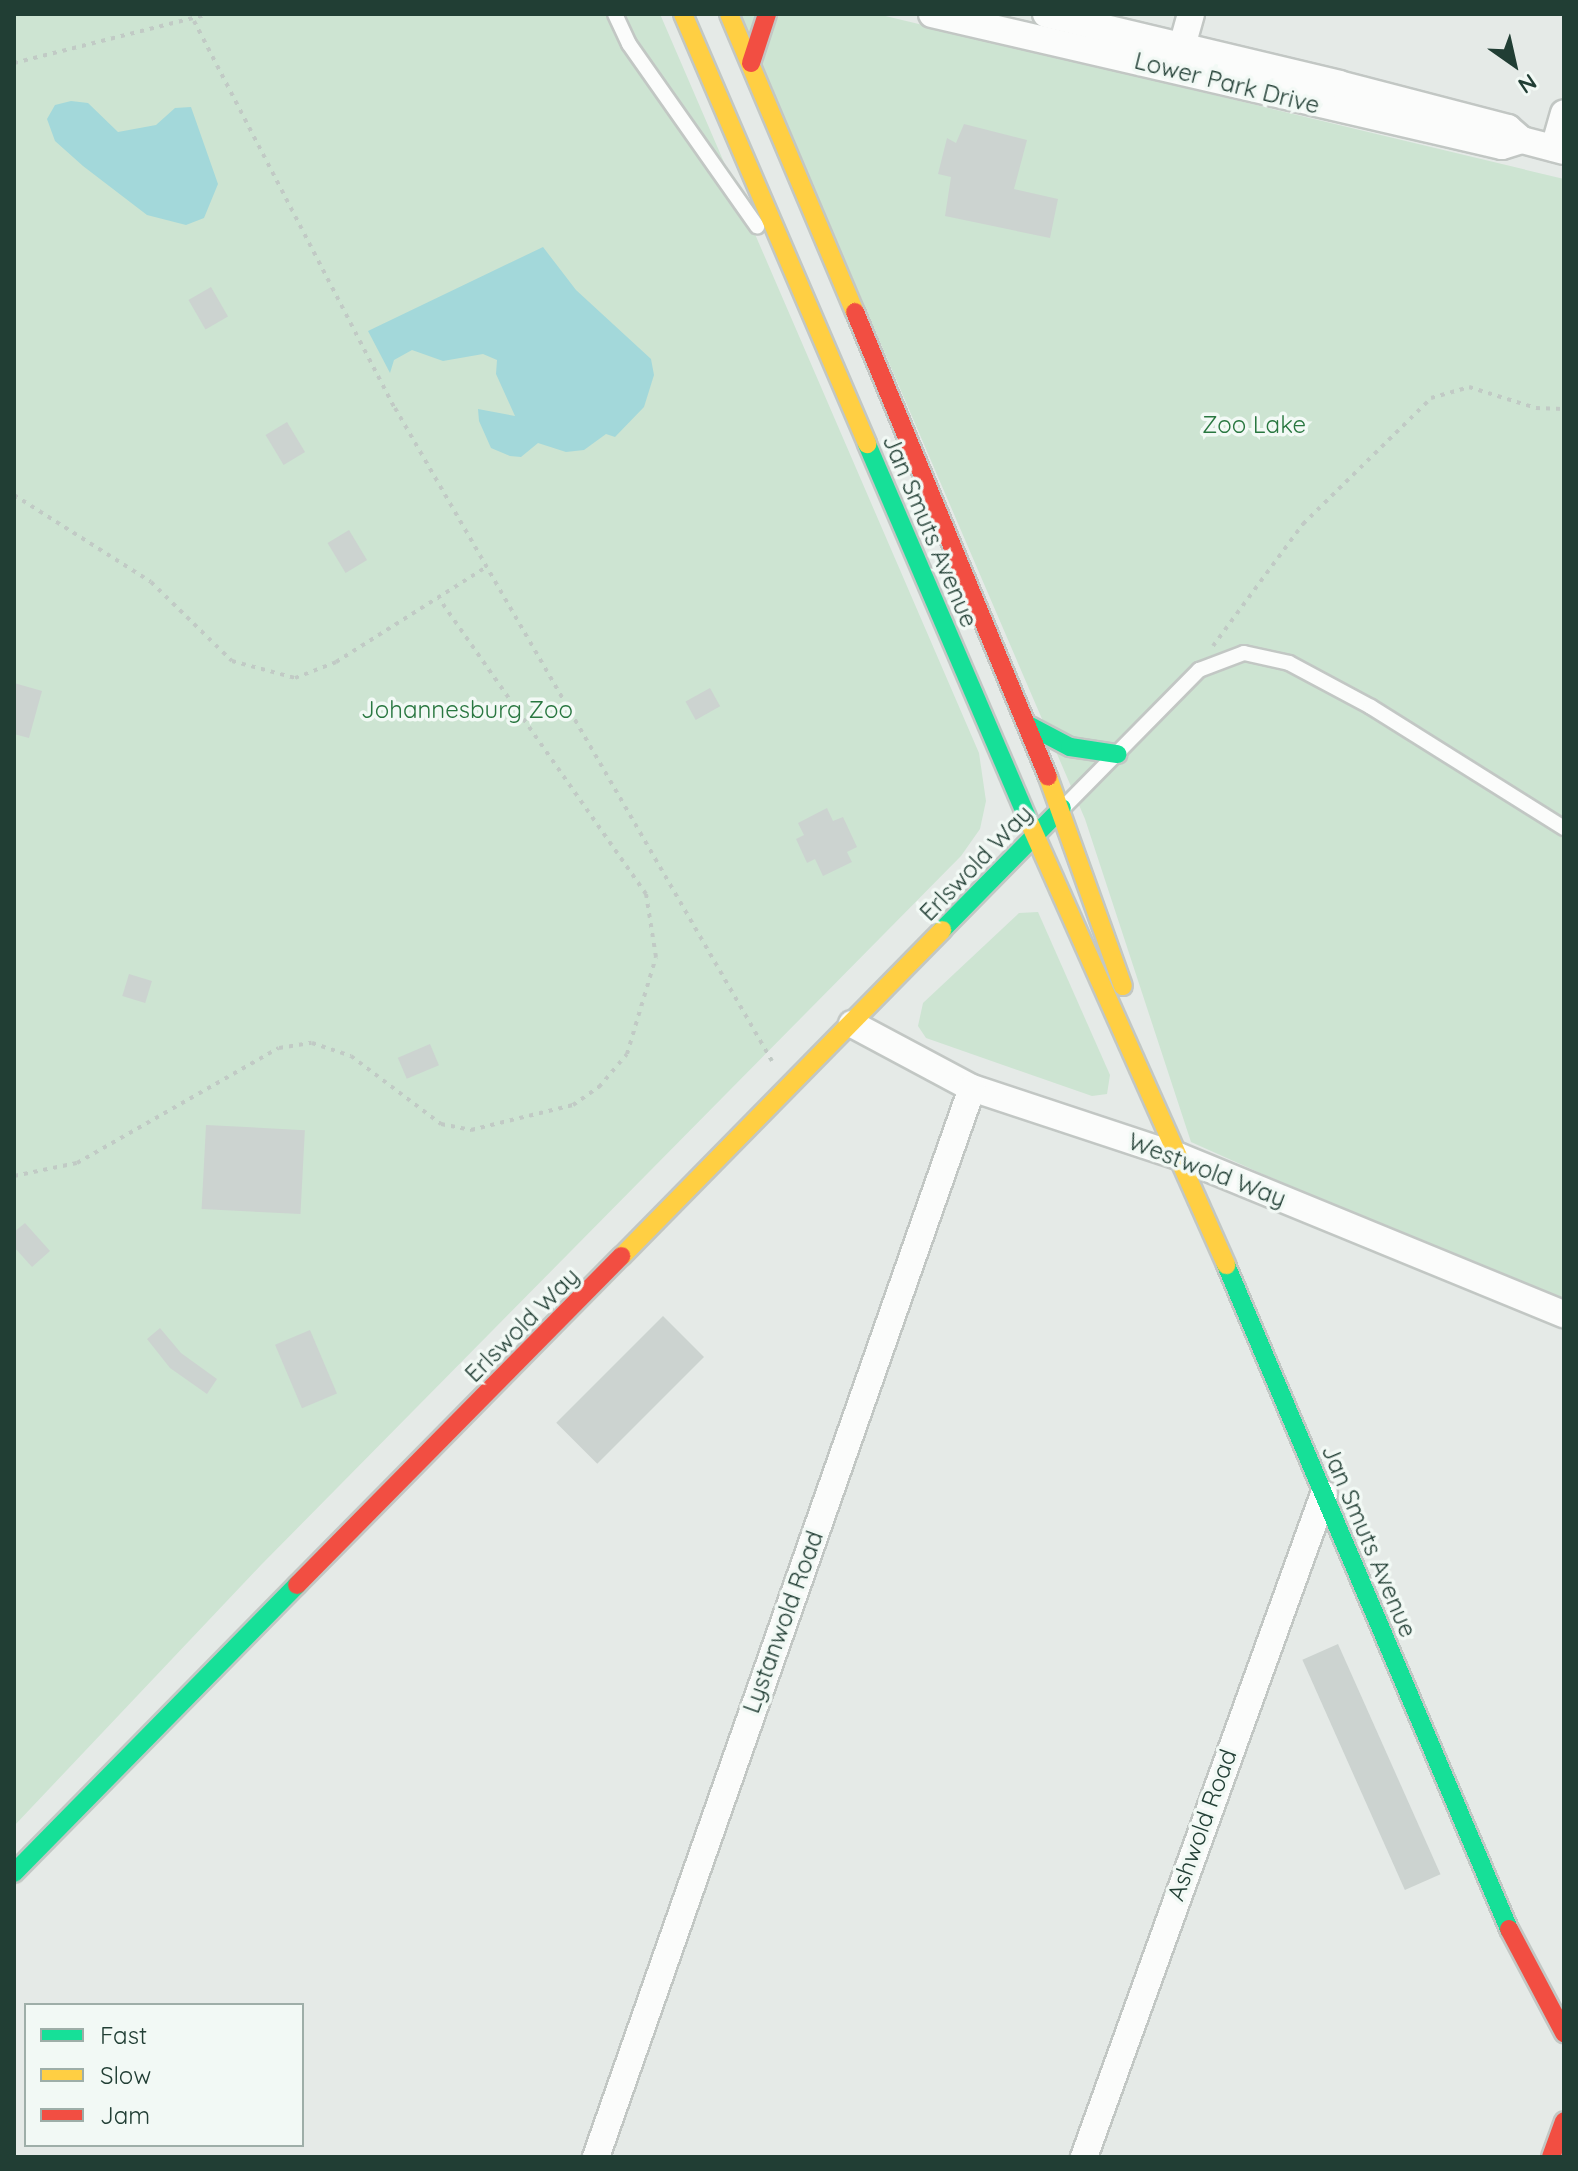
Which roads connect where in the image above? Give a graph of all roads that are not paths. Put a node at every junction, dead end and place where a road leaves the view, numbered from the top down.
1 (615, 14) edge
2 (683, 14) edge
3 (729, 14) edge
4 (767, 14) edge
5 (932, 14) edge
6 (1046, 14) edge
7 (1191, 14) edge
8 (1178, 60) junction
9 (751, 63) junction
10 (1564, 113) edge
11 (1559, 149) edge
12 (797, 281) junction
13 (1030, 726) junction
14 (1117, 754) junction
15 (1062, 808) junction
16 (1564, 828) edge
17 (1034, 838) junction
18 (852, 1024) junction
19 (1140, 1062) junction
20 (972, 1088) junction
21 (1178, 1156) junction
22 (1564, 1314) edge
23 (1324, 1494) junction
24 (14, 1873) edge
25 (1564, 2033) edge
26 (1564, 2121) edge
27 (596, 2157) edge
28 (1084, 2157) edge
29 (1551, 2157) edge

1 - 12 lane
2 - 12 main road, Jan Smuts Avenue
3 - 9 main road, Jan Smuts Avenue
4 - 9 main road
5 - 8 street, Lower Park Drive
6 - 8 street, Lower Park Drive
7 - 8 street
8 - 11 street, Lower Park Drive
9 - 13 main road, Jan Smuts Avenue
10 - 11 street
12 - 17 main road, Jan Smuts Avenue
13 - 14 main road
13 - 15 main road, Jan Smuts Avenue
14 - 15 lane
14 - 16 lane
15 - 17 main road, Erlswold Way
15 - 19 main road, Jan Smuts Avenue
17 - 18 main road, Erlswold Way
17 - 19 main road, Jan Smuts Avenue
18 - 20 street, Westwold Way
18 - 24 main road, Erlswold Way
19 - 21 main road, Jan Smuts Avenue
20 - 21 street, Westwold Way
20 - 27 street, Lystanwold Road
21 - 22 street, Westwold Way
21 - 23 main road, Jan Smuts Avenue
23 - 25 main road, Jan Smuts Avenue
23 - 28 street, Ashwold Road
26 - 29 main road

